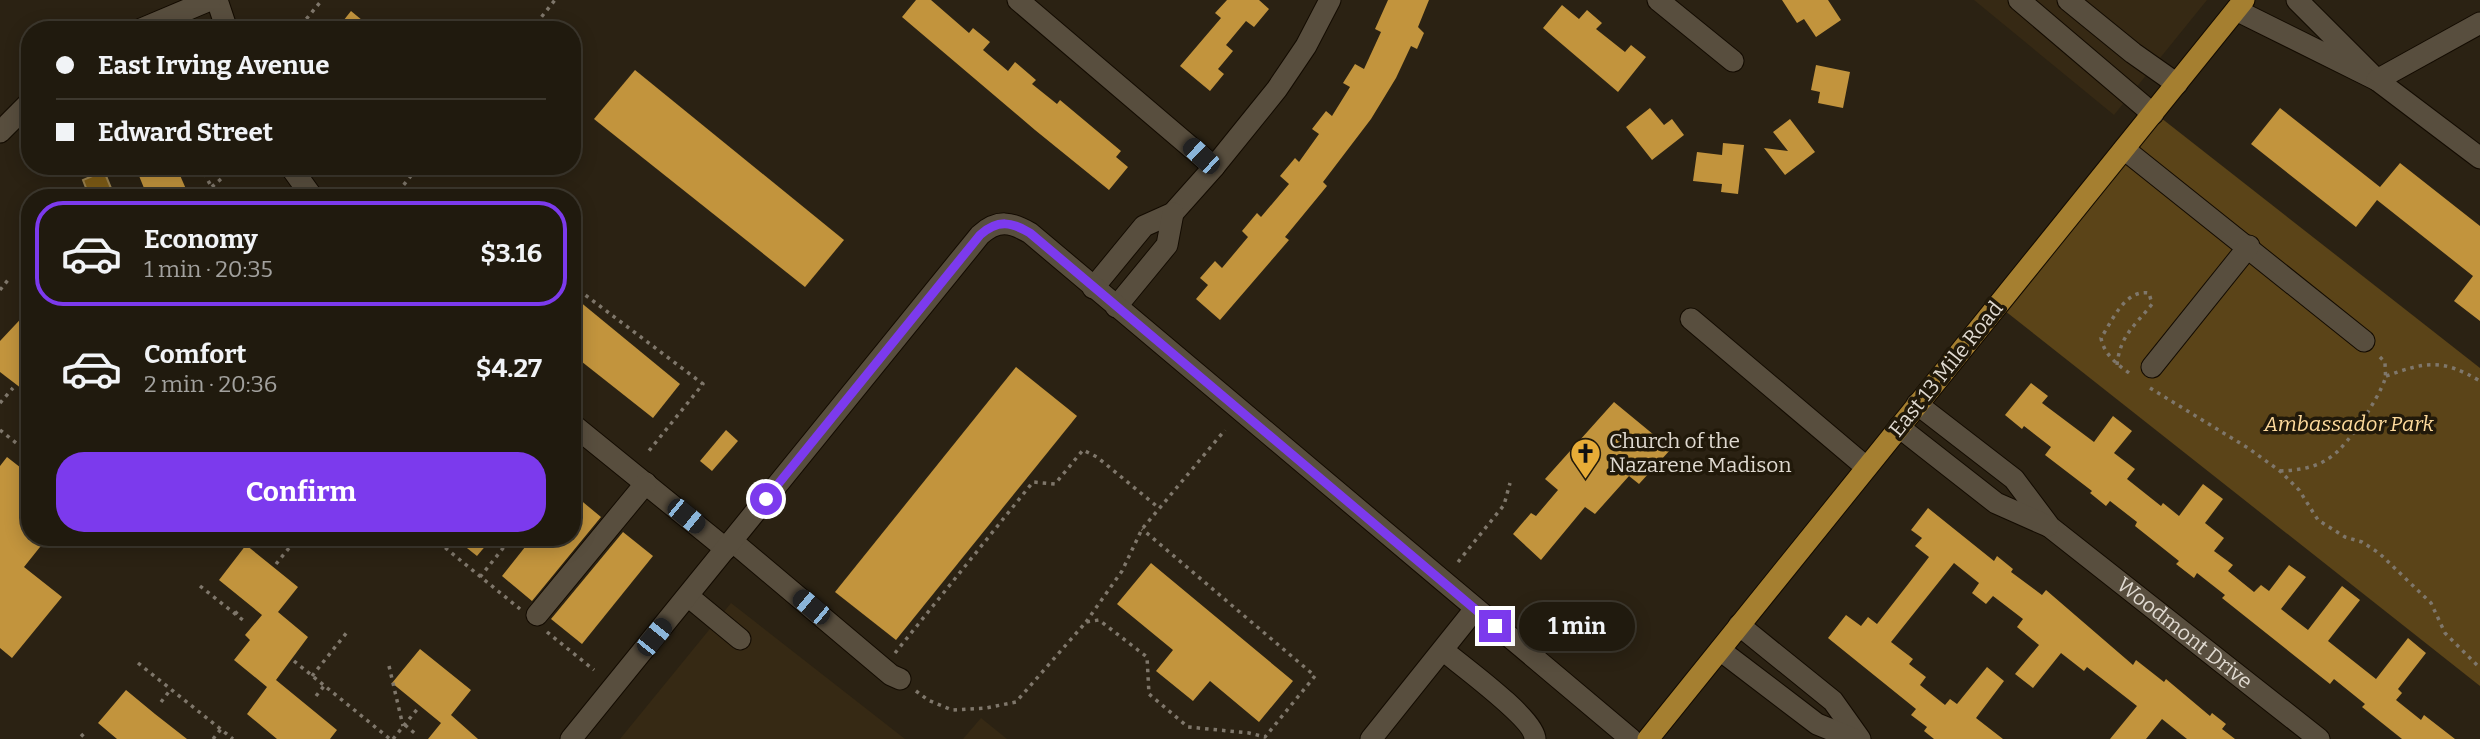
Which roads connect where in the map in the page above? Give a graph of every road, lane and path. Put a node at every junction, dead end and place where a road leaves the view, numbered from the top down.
1 (210, 0) edge
2 (217, 0) edge
3 (322, 0) edge
4 (555, 0) edge
5 (1018, 0) edge
6 (1330, 0) edge
7 (1658, 0) edge
8 (2018, 0) edge
9 (2068, 0) edge
10 (2297, 0) edge
11 (2240, 5) edge
12 (160, 21) edge
13 (224, 21) edge
14 (305, 21) edge
15 (538, 21) edge
16 (2480, 23) edge
17 (1733, 61) dead end
18 (2377, 80) junction
19 (2177, 84) junction
20 (21, 111) edge
21 (2153, 114) junction
22 (0, 132) edge
23 (2124, 149) junction
24 (2480, 158) edge
25 (1214, 167) junction
26 (205, 175) edge
27 (225, 175) edge
28 (412, 175) edge
29 (211, 186) junction
30 (208, 189) edge
31 (400, 189) edge
32 (1173, 213) junction
33 (2249, 246) junction
34 (8, 280) dead end
35 (1093, 288) junction
36 (0, 290) edge
37 (581, 292) edge
38 (1116, 307) junction
39 (1691, 319) dead end
40 (2364, 341) joint
41 (2117, 365) junction
42 (2385, 377) junction
43 (2146, 378) junction
44 (2480, 380) edge
45 (13, 388) dead end
46 (0, 403) edge
47 (1917, 404) junction
48 (1899, 427) junction
49 (0, 430) edge
50 (1225, 430) dead end
51 (581, 431) edge
52 (21, 447) edge
53 (648, 452) dead end
54 (1866, 467) junction
55 (2280, 471) junction
56 (1510, 483) dead end
57 (646, 484) junction
58 (1158, 508) junction
59 (2050, 527) junction
60 (1142, 529) junction
61 (729, 545) junction
62 (288, 546) edge
63 (443, 546) edge
64 (505, 546) edge
65 (290, 548) joint
66 (1458, 562) dead end
67 (276, 564) dead end
68 (480, 577) junction
69 (200, 586) dead end
70 (688, 596) junction
71 (241, 608) dead end
72 (1475, 609) junction
73 (235, 614) junction
74 (534, 618) junction
75 (244, 621) dead end
76 (1086, 622) junction
77 (1739, 625) junction
78 (348, 631) dead end
79 (740, 639) dead end
80 (1720, 650) junction
81 (1444, 651) junction
82 (895, 653) dead end
83 (294, 661) dead end
84 (138, 663) dead end
85 (390, 666) dead end
86 (2480, 668) edge
87 (594, 670) dead end
88 (312, 676) junction
89 (900, 679) joint
90 (324, 686) junction
91 (171, 689) junction
92 (316, 696) dead end
93 (161, 702) dead end
94 (419, 707) dead end
95 (404, 726) junction
96 (221, 729) junction
97 (80, 734) dead end
98 (418, 736) dead end
99 (86, 739) edge
100 (213, 739) edge
101 (233, 739) edge
102 (392, 739) edge
103 (571, 739) edge
104 (1371, 739) edge
105 (1535, 739) edge
106 (1631, 739) edge
107 (1648, 739) edge
108 (1854, 739) edge
109 (1860, 739) edge
110 (2319, 739) edge

1 - 12 street
2 - 13 street
3 - 14 path
4 - 15 path
5 - 25 street
6 - 25 street
7 - 17 street
8 - 21 street
9 - 19 street
10 - 18 street
11 - 18 street
11 - 19 main road, East 13 Mile Road
16 - 18 street
18 - 24 street
19 - 21 main road, East 13 Mile Road
20 - 22 street
21 - 23 main road, East 13 Mile Road
23 - 33 street
23 - 47 main road, East 13 Mile Road
25 - 32 street
26 - 29 path
27 - 29 path
28 - 31 path
29 - 30 path
32 - 35 street
32 - 38 street
33 - 40 street
33 - 43 street
34 - 36 path
35 - 38 street
35 - 61 street
37 - 53 path
38 - 72 street
39 - 54 street
40 - 42 path
41 - 41 path
41 - 43 path
42 - 44 path
42 - 55 path
43 - 55 path
45 - 46 path
47 - 48 main road, East 13 Mile Road
47 - 59 street, Woodmont Drive
48 - 54 main road, East 13 Mile Road
48 - 59 street, Woodmont Drive
49 - 52 path
50 - 58 path
51 - 57 street
54 - 77 main road, East 13 Mile Road
55 - 86 path
56 - 66 path
57 - 61 street
57 - 74 street
58 - 60 path
58 - 82 path
59 - 110 street, Woodmont Drive
60 - 76 path
60 - 76 path
61 - 70 street
61 - 89 street
62 - 65 path
63 - 68 path
64 - 68 path
65 - 67 path
68 - 74 path
69 - 73 path
70 - 79 street
70 - 103 street
71 - 73 path
72 - 81 street
72 - 106 street
73 - 75 path
74 - 87 path
76 - 89 path
77 - 80 main road, East 13 Mile Road
77 - 109 street
78 - 88 path
80 - 107 main road, East 13 Mile Road
80 - 108 street
81 - 104 street
81 - 105 street
83 - 88 path
84 - 91 path
85 - 95 path
88 - 90 path
90 - 92 path
90 - 102 path
91 - 93 path
91 - 96 path
94 - 95 path
95 - 98 path
95 - 102 path
96 - 100 path
96 - 101 path
97 - 99 path

